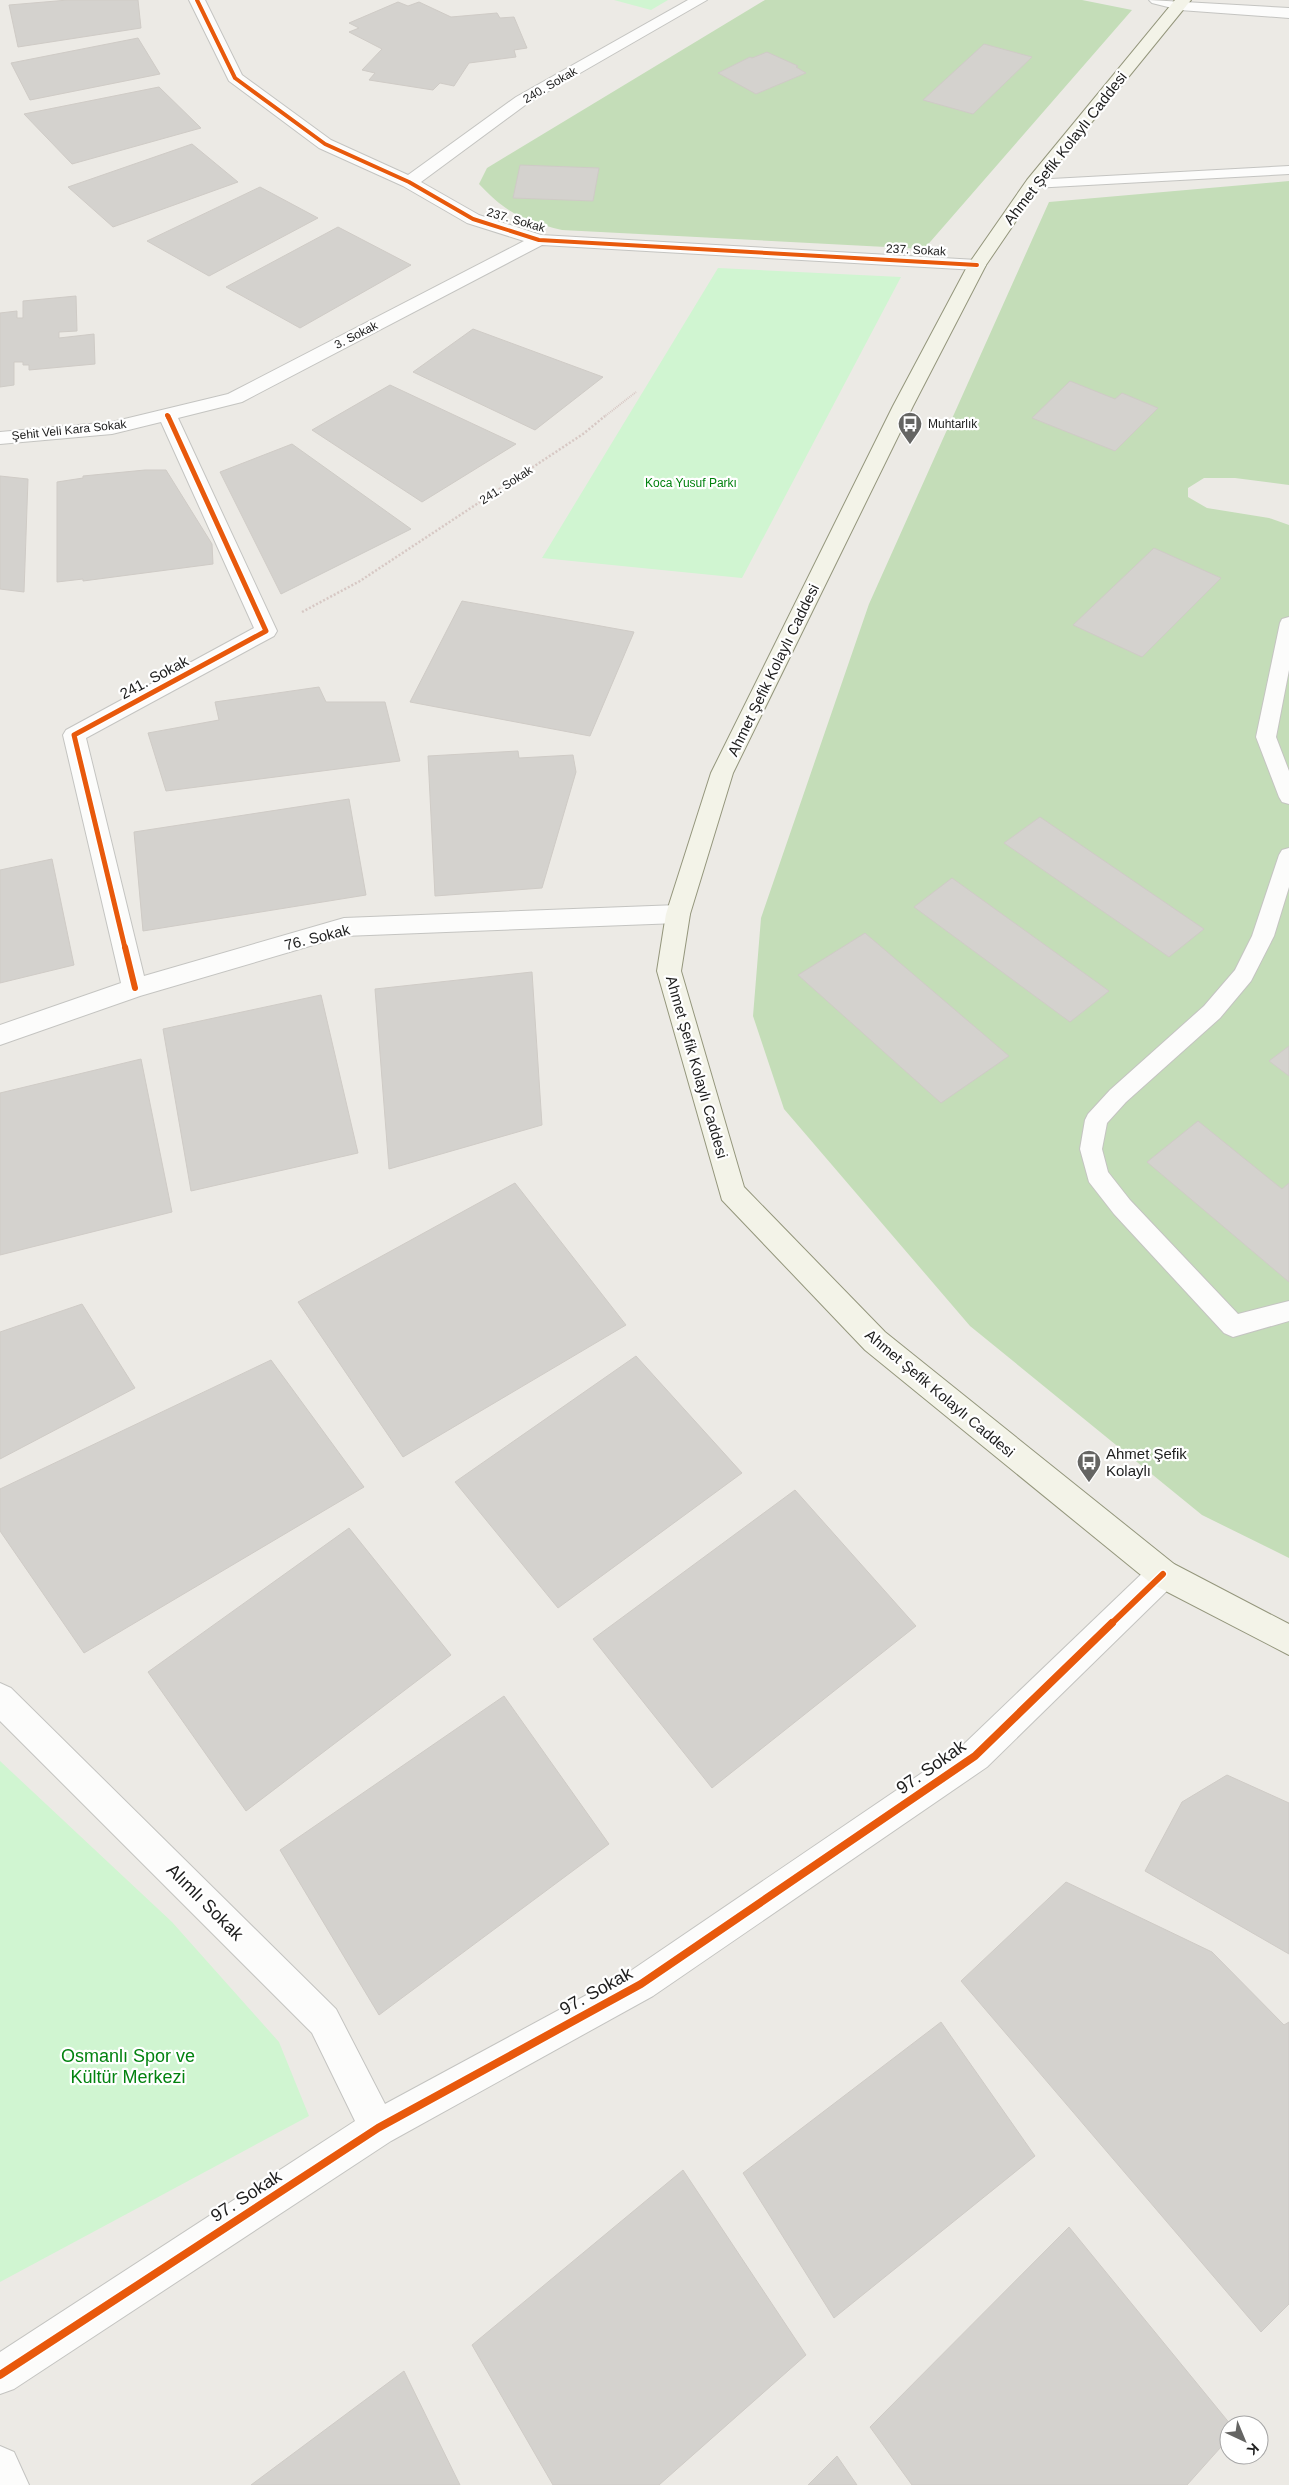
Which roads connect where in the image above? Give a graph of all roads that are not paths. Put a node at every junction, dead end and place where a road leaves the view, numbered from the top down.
1 (197, 0) edge
2 (699, 0) edge
3 (1174, 2) edge
4 (1289, 13) edge
5 (1289, 170) edge
6 (410, 182) junction
7 (1034, 184) junction
8 (540, 240) junction
9 (977, 264) junction
10 (167, 415) junction
11 (0, 438) edge
12 (1289, 623) edge
13 (1289, 797) edge
14 (1289, 855) edge
15 (678, 914) junction
16 (135, 988) junction
17 (0, 1035) edge
18 (1289, 1311) edge
19 (1163, 1574) junction
20 (1289, 1640) edge
21 (0, 1699) edge
22 (378, 2128) junction
23 (0, 2375) edge
24 (0, 2466) edge
25 (9, 2485) edge

1 - 6 street, 237. Sokak
2 - 6 street, 240. Sokak
3 - 4 street
3 - 7 main road, Ahmet Şefik Kolaylı Caddesi
5 - 7 lane
6 - 8 street, 237. Sokak
7 - 9 main road, Ahmet Şefik Kolaylı Caddesi
8 - 9 street, 237. Sokak
8 - 10 street, 3. Sokak
9 - 15 main road, Ahmet Şefik Kolaylı Caddesi
10 - 11 street, Şehit Veli Kara Sokak
10 - 16 street, 241. Sokak
12 - 13 lane
14 - 18 lane
15 - 16 street, 76. Sokak
15 - 19 main road, Ahmet Şefik Kolaylı Caddesi
16 - 17 street, 76. Sokak
19 - 20 main road, Ahmet Şefik Kolaylı Caddesi
19 - 22 street, 97. Sokak
21 - 22 street, Alımlı Sokak
22 - 23 street, 97. Sokak
24 - 25 street

